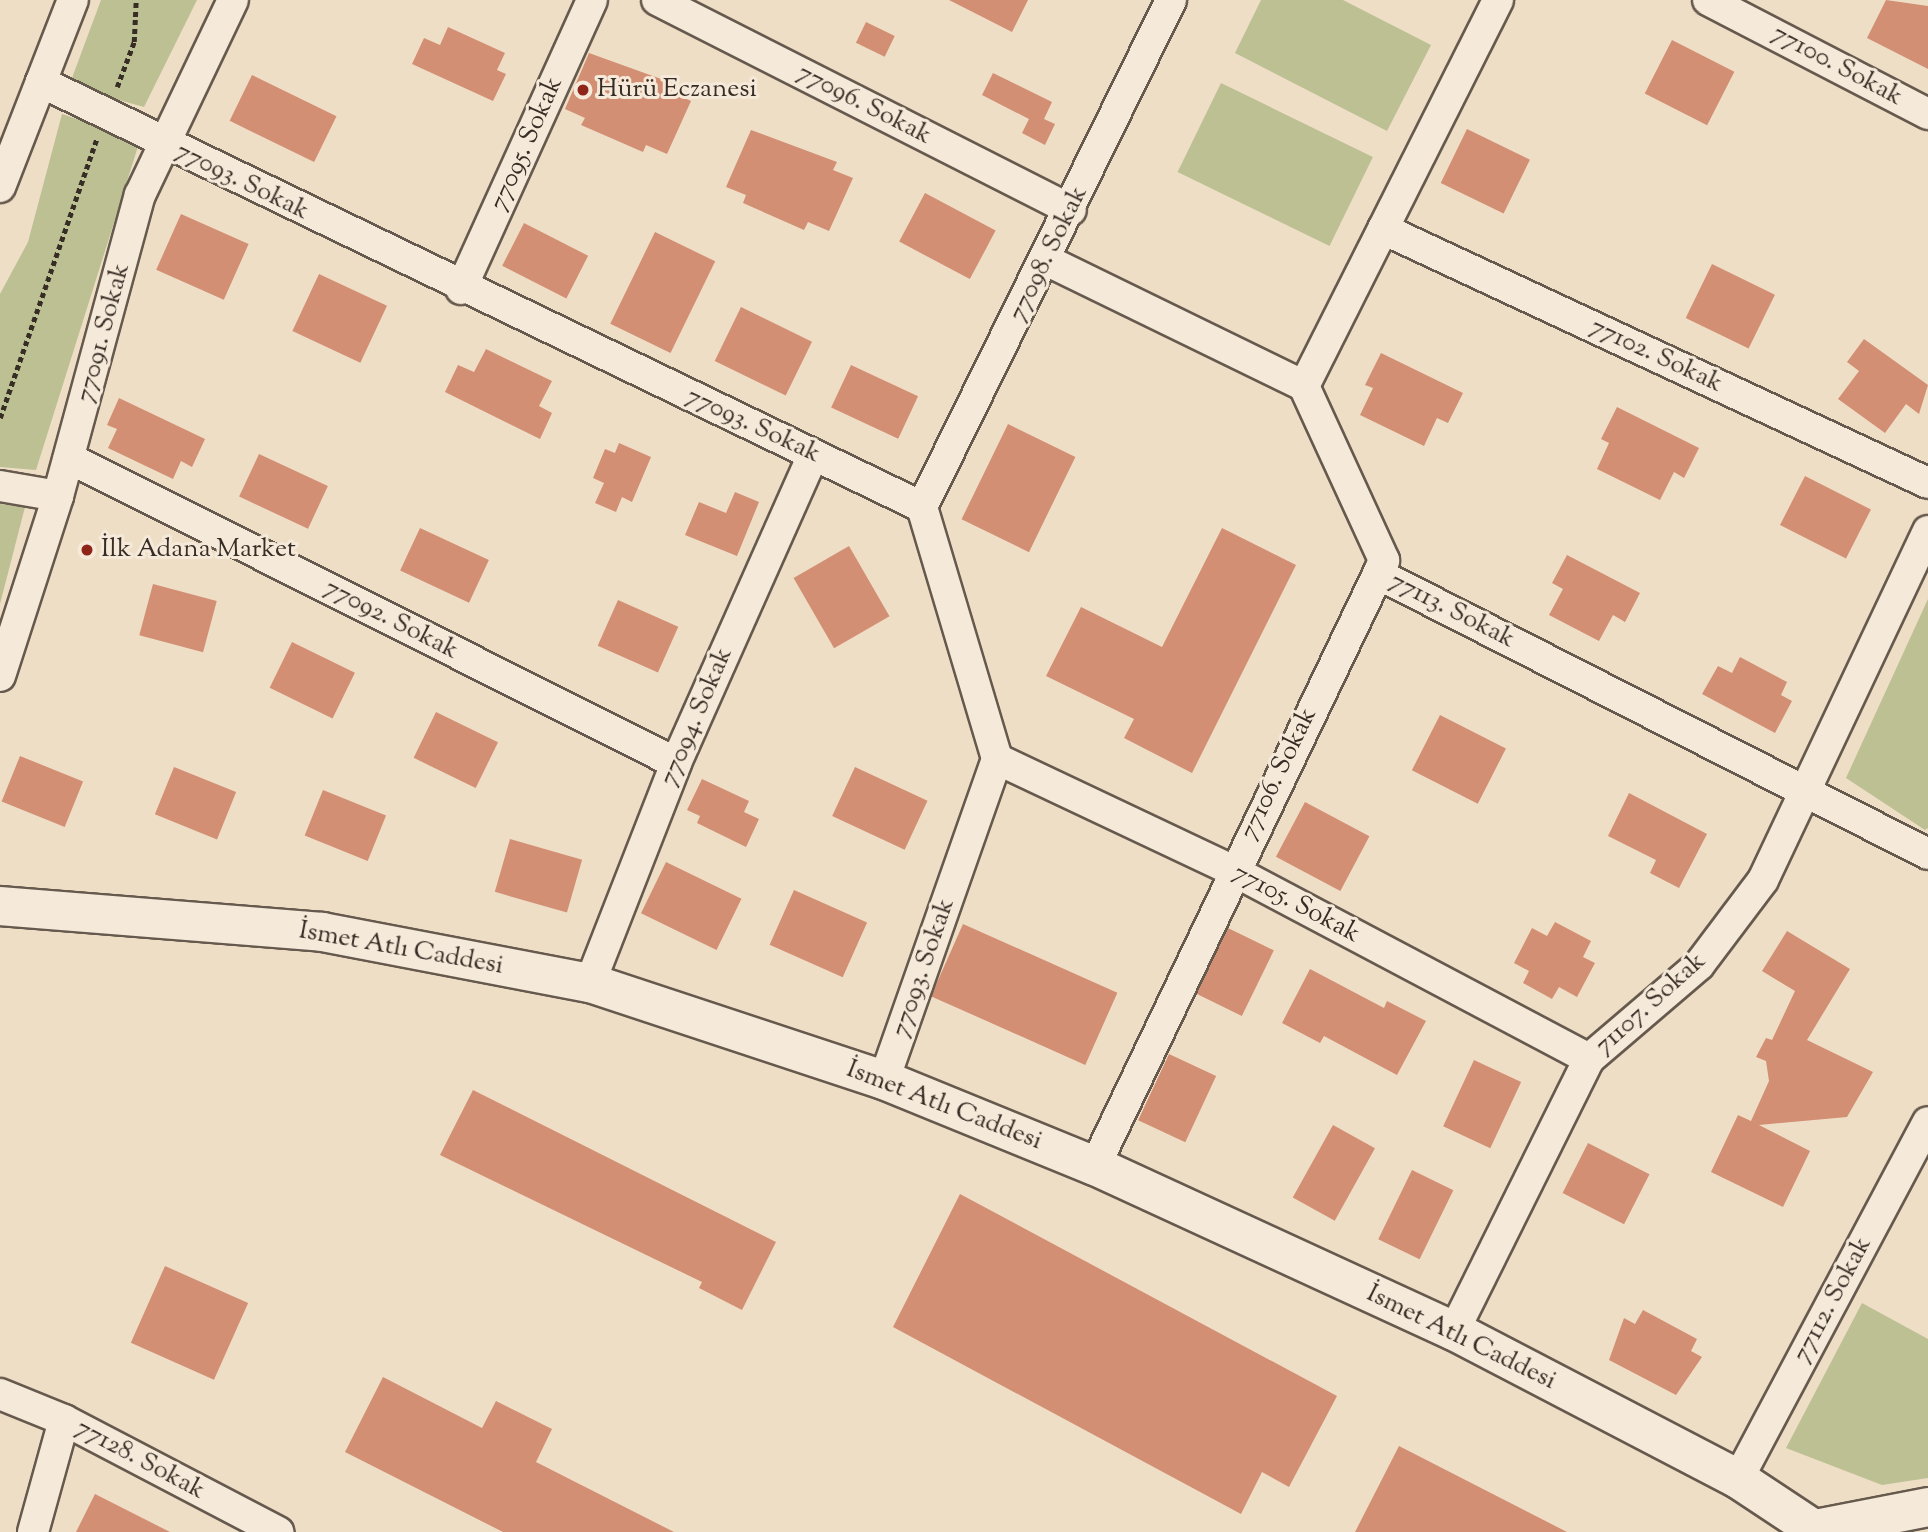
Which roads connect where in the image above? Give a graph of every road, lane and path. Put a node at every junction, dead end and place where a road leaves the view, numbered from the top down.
1 (73, 0) edge
2 (136, 0) edge
3 (233, 0) edge
4 (592, 0) edge
5 (657, 0) edge
6 (1171, 0) edge
7 (1498, 0) edge
8 (1707, 0) edge
9 (41, 82) junction
10 (1928, 114) edge
11 (106, 115) junction
12 (166, 145) junction
13 (1, 184) edge
14 (1071, 210) junction
15 (1384, 229) junction
16 (1046, 260) junction
17 (461, 289) junction
18 (1304, 386) junction
19 (0, 418) edge
20 (813, 455) junction
21 (69, 458) junction
22 (1928, 482) edge
23 (0, 486) edge
24 (58, 496) junction
25 (922, 507) junction
26 (1928, 531) edge
27 (1378, 574) junction
28 (0, 676) edge
29 (998, 759) junction
30 (676, 763) junction
31 (1804, 787) junction
32 (1928, 854) edge
33 (1231, 870) junction
34 (0, 906) edge
35 (590, 984) junction
36 (1589, 1059) junction
37 (884, 1080) junction
38 (1928, 1122) edge
39 (1095, 1166) junction
40 (1454, 1331) junction
41 (0, 1394) edge
42 (64, 1420) junction
43 (1738, 1479) junction
44 (1928, 1507) edge
45 (1817, 1531) edge
46 (33, 1532) edge
47 (278, 1532) edge
48 (1864, 1532) edge

1 - 9 street
2 - 11 path
3 - 12 street, 77091. Sokak
4 - 17 street, 77095. Sokak
5 - 14 street, 77096. Sokak
6 - 14 street, 77098. Sokak
7 - 15 street
8 - 10 street, 77100. Sokak
9 - 11 street, 77093. Sokak
9 - 13 street
11 - 12 street, 77093. Sokak
11 - 19 path
12 - 17 street, 77093. Sokak
12 - 21 street, 77091. Sokak
14 - 16 street, 77098. Sokak
15 - 18 street
15 - 22 street, 77102. Sokak
16 - 18 street
16 - 25 street, 77098. Sokak
17 - 20 street, 77093. Sokak
18 - 27 street, 77113. Sokak
20 - 25 street, 77093. Sokak
20 - 30 street, 77094. Sokak
21 - 24 street, 77091. Sokak
21 - 30 street, 77092. Sokak
23 - 24 street
24 - 28 street, 77091. Sokak
25 - 29 street
26 - 31 street, 71107. Sokak
27 - 31 street, 77113. Sokak
27 - 33 street, 77106. Sokak
29 - 33 street, 77105. Sokak
29 - 37 street, 77093. Sokak
30 - 35 street, 77094. Sokak
31 - 32 street, 77113. Sokak
31 - 36 street, 71107. Sokak
33 - 36 street, 77105. Sokak
33 - 39 street, 77106. Sokak
34 - 35 main road, İsmet Atlı Caddesi
35 - 37 main road, İsmet Atlı Caddesi
36 - 40 street, 71107. Sokak
37 - 39 main road, İsmet Atlı Caddesi
38 - 43 street, 77112. Sokak
39 - 40 main road, İsmet Atlı Caddesi
40 - 43 main road, İsmet Atlı Caddesi
41 - 42 street, 77128. Sokak
42 - 46 street
42 - 47 street, 77128. Sokak
43 - 45 main road, İsmet Atlı Caddesi
44 - 45 main road
45 - 48 main road

